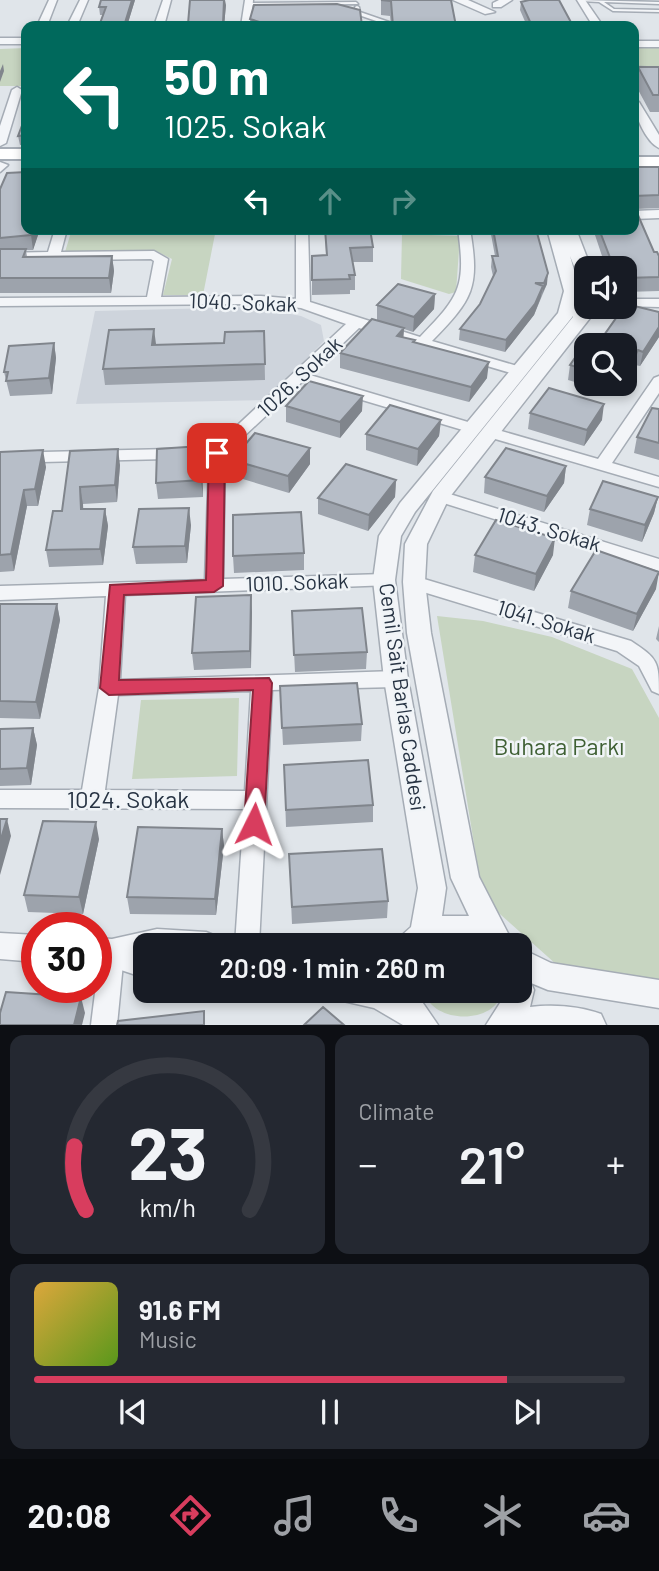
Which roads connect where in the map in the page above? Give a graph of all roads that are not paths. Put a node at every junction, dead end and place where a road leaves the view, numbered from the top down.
1 (53, 0) edge
2 (85, 0) edge
3 (167, 0) edge
4 (458, 0) edge
5 (483, 0) edge
6 (581, 0) edge
7 (356, 2) edge
8 (601, 2) edge
9 (659, 3) edge
10 (247, 5) edge
11 (357, 10) junction
12 (497, 10) edge
13 (659, 11) edge
14 (44, 21) edge
15 (74, 21) edge
16 (161, 21) edge
17 (381, 21) edge
18 (595, 21) edge
19 (0, 41) edge
20 (21, 41) edge
21 (639, 44) edge
22 (659, 44) edge
23 (639, 70) edge
24 (659, 71) edge
25 (0, 90) edge
26 (21, 90) edge
27 (639, 111) edge
28 (0, 143) edge
29 (659, 145) edge
30 (639, 152) edge
31 (659, 152) edge
32 (21, 156) edge
33 (639, 162) edge
34 (659, 162) edge
35 (0, 163) edge
36 (21, 165) edge
37 (659, 214) edge
38 (639, 215) edge
39 (59, 235) edge
40 (302, 235) edge
41 (465, 235) edge
42 (557, 235) edge
43 (570, 235) edge
44 (54, 255) junction
45 (578, 256) edge
46 (0, 257) edge
47 (153, 301) junction
48 (0, 302) edge
49 (637, 303) edge
50 (659, 303) edge
51 (303, 304) junction
52 (579, 319) edge
53 (356, 323) junction
54 (423, 342) junction
55 (519, 371) junction
56 (301, 377) junction
57 (659, 381) edge
58 (652, 403) edge
59 (481, 430) junction
60 (217, 453) junction
61 (0, 458) edge
62 (602, 466) junction
63 (659, 482) edge
64 (440, 496) junction
65 (659, 565) edge
66 (384, 580) junction
67 (415, 582) junction
68 (214, 586) junction
69 (116, 589) junction
70 (0, 593) edge
71 (396, 679) junction
72 (262, 683) junction
73 (659, 686) edge
74 (109, 688) junction
75 (0, 799) edge
76 (92, 800) junction
77 (256, 800) junction
78 (248, 933) edge
79 (417, 933) edge
80 (431, 933) edge
81 (477, 933) edge
82 (492, 933) edge
83 (0, 946) edge
84 (21, 947) edge
85 (133, 947) edge
86 (112, 951) edge
87 (112, 955) edge
88 (133, 961) edge
89 (532, 968) edge
90 (659, 994) edge
91 (104, 1003) edge
92 (394, 1003) edge
93 (516, 1003) edge
94 (413, 1015) edge
95 (104, 1025) edge
96 (502, 1025) edge
97 (508, 1025) edge
98 (590, 1025) edge

1 - 14 street
2 - 15 street
3 - 16 street
4 - 12 street
5 - 12 street
6 - 8 lane
6 - 18 street
7 - 10 lane
7 - 11 lane
8 - 9 lane
8 - 13 lane
10 - 11 lane
11 - 17 lane
19 - 20 street
21 - 22 street
23 - 24 street
25 - 26 street
26 - 28 street
27 - 29 street
30 - 31 main road
32 - 35 main road
33 - 34 main road
35 - 36 main road
37 - 38 street
39 - 44 street
40 - 51 street
41 - 54 street
42 - 55 street, Cemil Sait Barlas Caddesi
43 - 45 street
44 - 46 street
44 - 47 street
47 - 48 street, 1040. Sokak
47 - 51 street, 1040. Sokak
49 - 50 street
51 - 53 street, 1040. Sokak
52 - 59 street, Cemil Sait Barlas Caddesi
53 - 54 street, 1040. Sokak
53 - 56 street, 1026. Sokak
54 - 55 street, 1040. Sokak
55 - 59 street, Cemil Sait Barlas Caddesi
56 - 59 street
56 - 60 street, 1026. Sokak
57 - 58 street
58 - 62 street
59 - 62 street
59 - 64 street, Cemil Sait Barlas Caddesi
59 - 66 street, Cemil Sait Barlas Caddesi
60 - 61 street
60 - 68 street
62 - 63 street
64 - 65 street, 1043. Sokak
64 - 67 street, Cemil Sait Barlas Caddesi
66 - 68 street, 1010. Sokak
66 - 71 street, Cemil Sait Barlas Caddesi
67 - 73 street, 1041. Sokak
67 - 82 street, Cemil Sait Barlas Caddesi
68 - 69 street, 1010. Sokak
69 - 70 street, 1010. Sokak
69 - 74 street
71 - 72 street
71 - 79 street, Cemil Sait Barlas Caddesi
72 - 74 street
72 - 77 street
74 - 76 street
75 - 76 street, 1024. Sokak
76 - 77 street, 1024. Sokak
77 - 78 street
80 - 81 street
83 - 84 street
85 - 86 street
87 - 88 street
89 - 90 street
91 - 95 street
92 - 94 street
93 - 96 street
97 - 98 street

